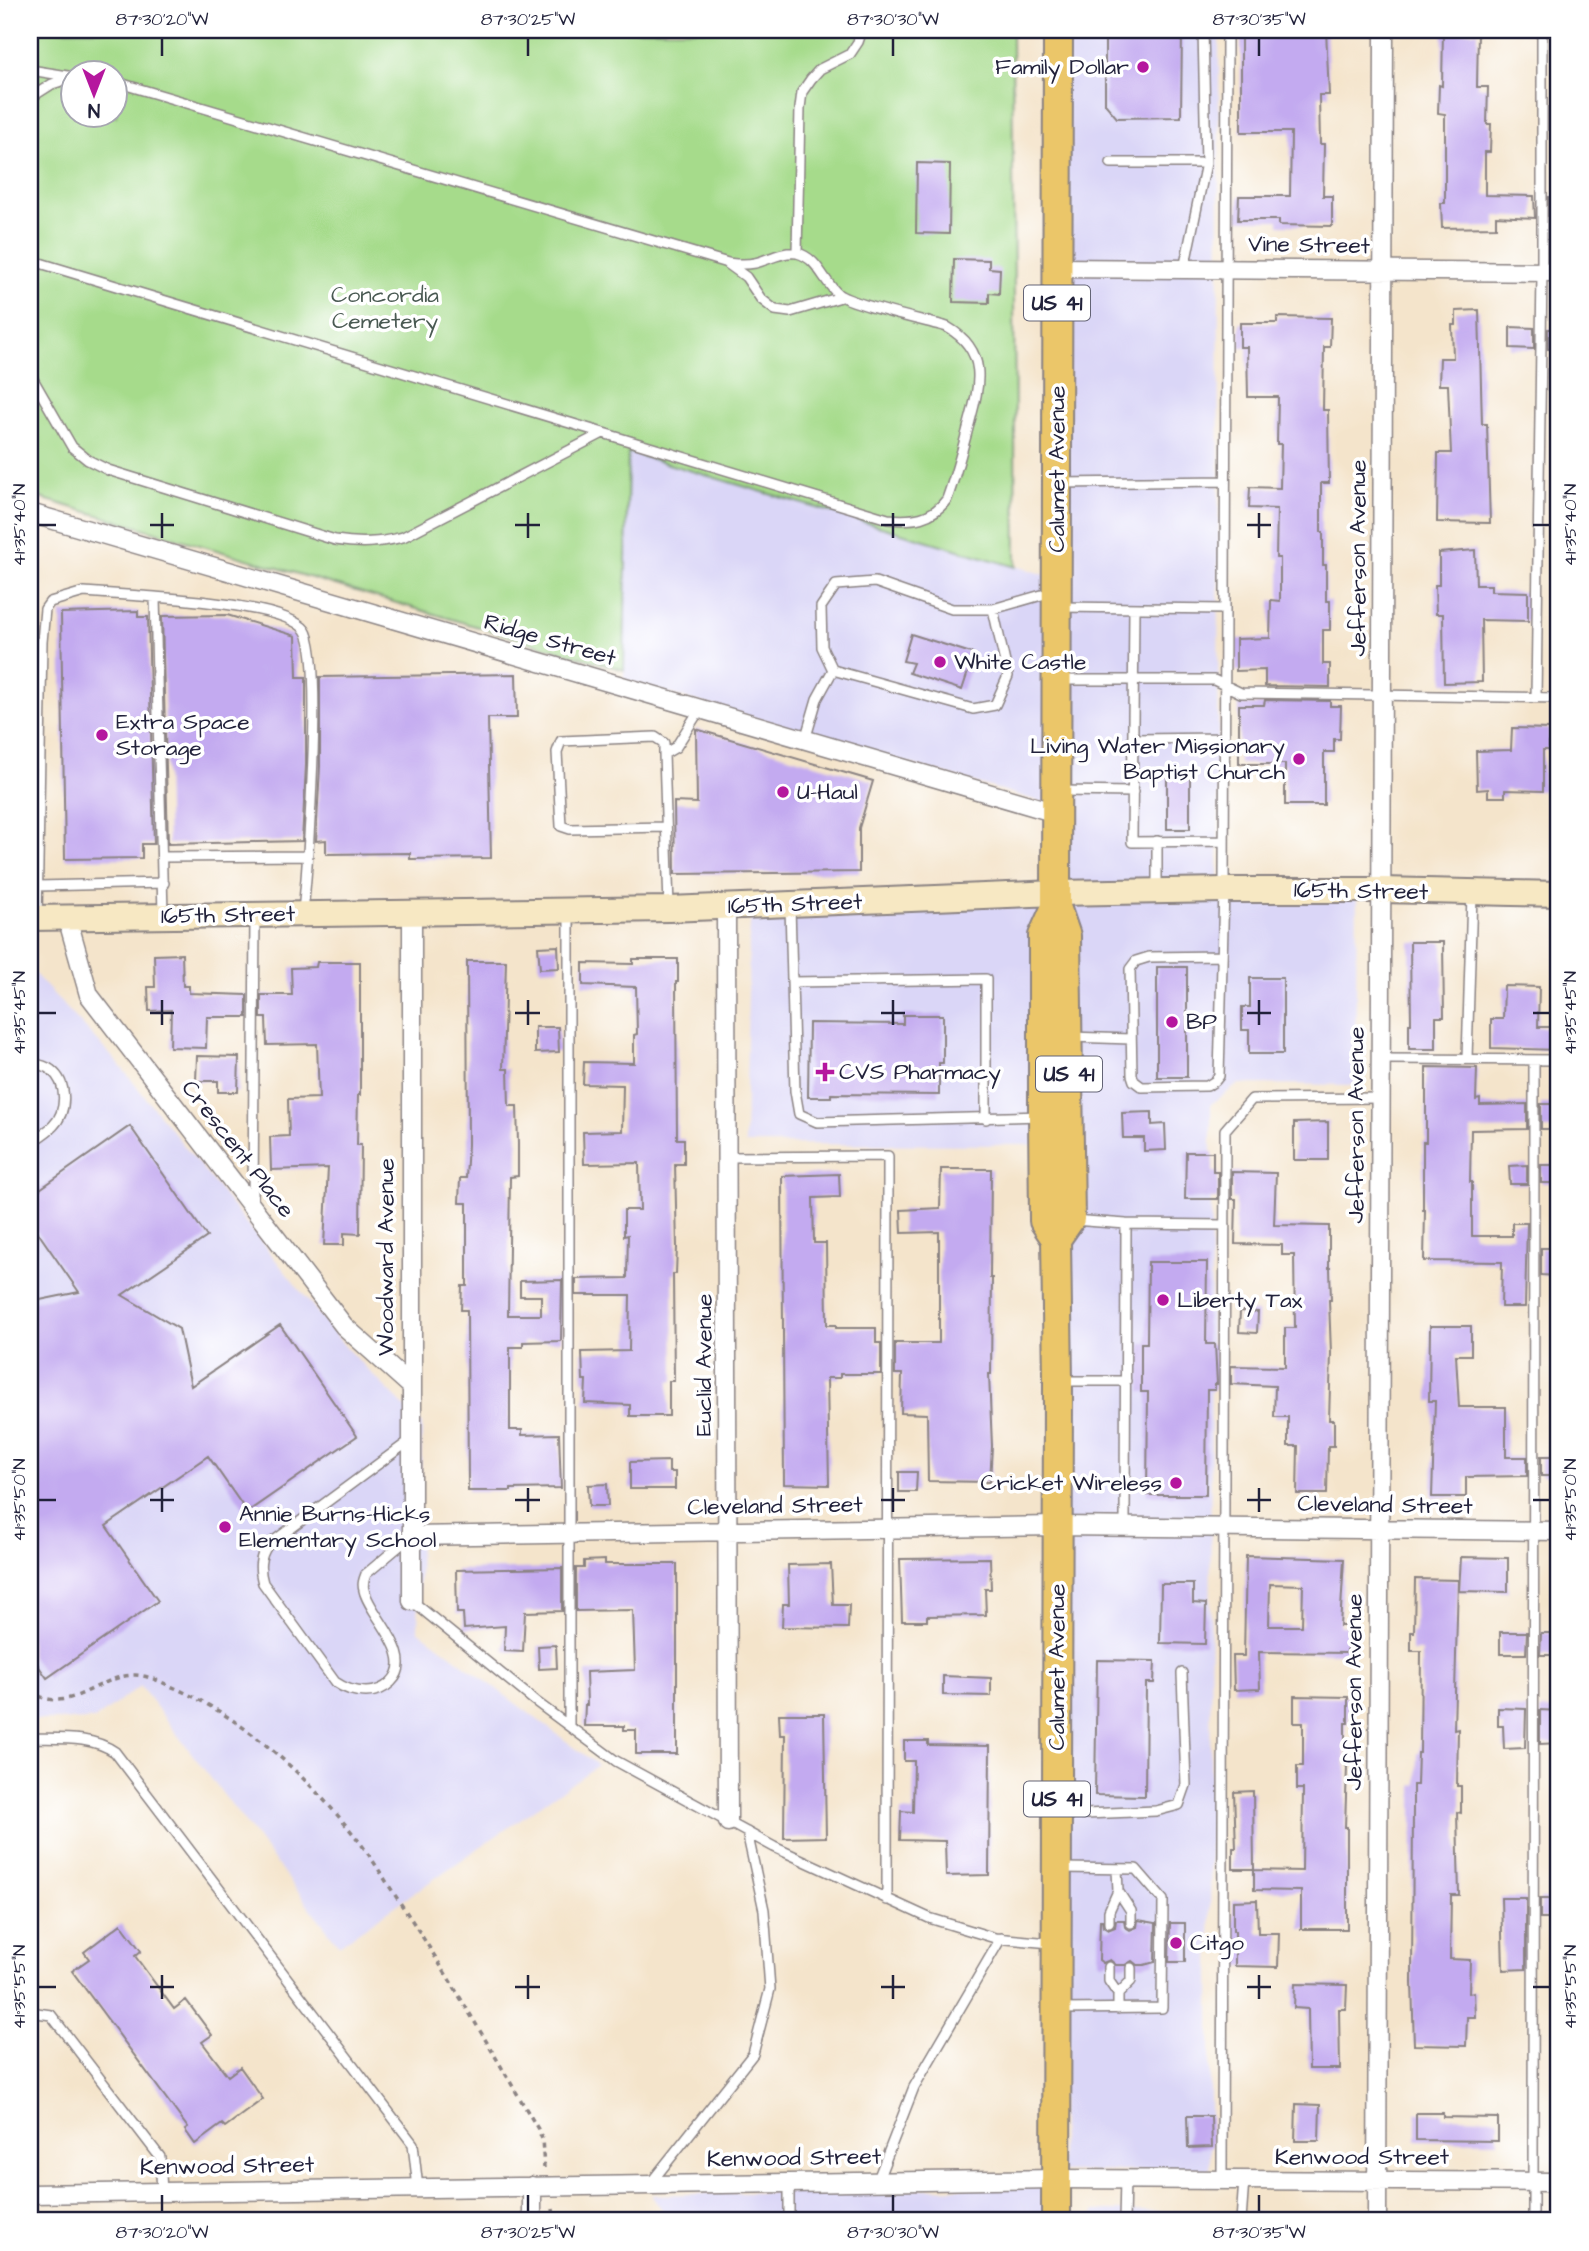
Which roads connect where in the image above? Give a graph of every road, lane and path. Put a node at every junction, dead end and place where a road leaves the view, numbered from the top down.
1 (862, 30) edge
2 (1058, 30) edge
3 (1203, 30) edge
4 (1227, 30) edge
5 (1384, 30) edge
6 (1542, 30) edge
7 (30, 70) edge
8 (60, 76) edge
9 (60, 81) edge
10 (130, 86) edge
11 (30, 98) edge
12 (1111, 163) dead end
13 (1206, 163) junction
14 (797, 253) junction
15 (30, 260) edge
16 (727, 263) junction
17 (41, 264) junction
18 (30, 267) edge
19 (1057, 268) junction
20 (1184, 268) junction
21 (1226, 269) junction
22 (1384, 270) junction
23 (1551, 272) edge
24 (841, 297) junction
25 (30, 374) edge
26 (603, 433) junction
27 (1225, 481) junction
28 (1057, 483) junction
29 (30, 513) edge
30 (155, 597) junction
31 (1057, 598) junction
32 (1134, 608) junction
33 (993, 610) junction
34 (1225, 610) junction
35 (833, 670) junction
36 (1056, 680) junction
37 (1135, 680) junction
38 (1225, 687) junction
39 (1382, 695) junction
40 (1536, 698) junction
41 (1559, 698) edge
42 (700, 709) junction
43 (1225, 738) junction
44 (1134, 739) junction
45 (805, 740) junction
46 (664, 754) junction
47 (1133, 792) junction
48 (1056, 802) junction
49 (666, 827) junction
50 (1157, 841) junction
51 (1224, 841) junction
52 (308, 856) junction
53 (162, 857) junction
54 (163, 883) junction
55 (38, 886) junction
56 (1224, 890) junction
57 (1382, 890) junction
58 (1157, 891) junction
59 (1472, 892) junction
60 (1559, 894) edge
61 (1056, 900) junction
62 (790, 904) junction
63 (726, 907) junction
64 (669, 909) junction
65 (569, 910) junction
66 (412, 912) junction
67 (255, 914) junction
68 (303, 914) junction
69 (163, 915) junction
70 (67, 917) junction
71 (33, 918) edge
72 (1222, 956) junction
73 (792, 982) junction
74 (1069, 1037) junction
75 (1131, 1039) junction
76 (1381, 1059) junction
77 (1467, 1059) junction
78 (1534, 1060) junction
79 (1559, 1060) edge
80 (30, 1063) edge
81 (1381, 1098) junction
82 (1043, 1116) junction
83 (986, 1119) junction
84 (30, 1143) edge
85 (727, 1157) junction
86 (253, 1209) junction
87 (1126, 1224) junction
88 (1225, 1225) junction
89 (1063, 1229) junction
90 (1058, 1381) junction
91 (1126, 1381) junction
92 (411, 1386) junction
93 (412, 1439) junction
94 (1057, 1526) junction
95 (1125, 1527) junction
96 (1225, 1528) junction
97 (888, 1529) junction
98 (1379, 1530) junction
99 (729, 1531) junction
100 (1534, 1531) junction
101 (1559, 1531) edge
102 (569, 1534) junction
103 (412, 1536) junction
104 (412, 1601) joint
105 (1182, 1673) dead end
106 (30, 1691) edge
107 (569, 1726) junction
108 (30, 1738) edge
109 (1057, 1815) junction
110 (728, 1822) junction
111 (747, 1832) junction
112 (1057, 1868) junction
113 (1117, 1869) junction
114 (1118, 1891) junction
115 (887, 1900) junction
116 (1109, 1923) dead end
117 (1131, 1923) dead end
118 (1001, 1938) junction
119 (1057, 1943) junction
120 (1109, 1966) dead end
121 (1131, 1968) dead end
122 (1118, 1994) junction
123 (1056, 2009) junction
124 (1118, 2009) junction
125 (30, 2012) edge
126 (543, 2165) dead end
127 (1056, 2179) junction
128 (1125, 2179) junction
129 (1222, 2180) junction
130 (1244, 2180) junction
131 (1377, 2181) junction
132 (877, 2182) junction
133 (1533, 2182) junction
134 (1559, 2182) edge
135 (789, 2183) junction
136 (649, 2185) junction
137 (532, 2186) junction
138 (418, 2188) junction
139 (162, 2192) junction
140 (30, 2194) edge
141 (554, 2216) dead end
142 (532, 2221) edge
143 (560, 2221) edge
144 (789, 2221) edge
145 (1056, 2221) edge
146 (1124, 2221) edge
147 (1241, 2221) edge
148 (1377, 2221) edge
149 (1533, 2221) edge

1 - 14 lane
2 - 19 main road, Calumet Avenue / US 41
3 - 13 lane
4 - 21 lane
5 - 22 street, Jefferson Avenue
6 - 23 lane
7 - 8 lane
9 - 11 lane
10 - 16 lane
12 - 13 lane
13 - 20 lane
14 - 16 lane
14 - 24 lane
15 - 17 lane
16 - 24 lane
17 - 18 lane
17 - 26 lane
19 - 20 street, Vine Street
19 - 28 main road, Calumet Avenue / US 41
20 - 21 street, Vine Street
21 - 22 street, Vine Street
21 - 27 lane
22 - 23 street, Vine Street
22 - 39 street, Jefferson Avenue
23 - 40 lane
24 - 26 lane
25 - 26 lane
27 - 28 lane
27 - 34 lane
28 - 31 main road, Calumet Avenue / US 41
29 - 42 street, Ridge Street
30 - 52 lane
30 - 53 lane
30 - 55 lane
31 - 32 lane
31 - 33 lane
31 - 36 main road, Calumet Avenue / US 41
32 - 34 lane
32 - 37 lane
33 - 35 lane
33 - 35 lane
34 - 38 lane
35 - 45 lane
36 - 37 lane
36 - 48 main road, Calumet Avenue / US 41
37 - 38 lane
37 - 44 lane
38 - 39 lane
38 - 43 lane
39 - 40 lane
39 - 57 street, Jefferson Avenue
40 - 41 lane
42 - 45 street, Ridge Street
42 - 46 lane
43 - 44 lane
43 - 51 lane
44 - 47 lane
45 - 48 street, Ridge Street
46 - 49 lane
46 - 49 lane
47 - 48 lane
47 - 50 lane
48 - 61 main road, Calumet Avenue / US 41
49 - 64 lane
50 - 51 lane
50 - 58 lane
51 - 56 lane
52 - 53 lane
52 - 68 lane
53 - 54 lane
54 - 55 lane
54 - 69 lane
55 - 71 lane
56 - 57 main road, 165th Street
56 - 58 main road, 165th Street
56 - 72 lane
57 - 59 main road, 165th Street
57 - 76 street, Jefferson Avenue
58 - 61 main road, 165th Street
59 - 60 main road, 165th Street
59 - 77 lane
61 - 62 main road, 165th Street
61 - 74 main road, Calumet Avenue / US 41
61 - 82 main road, Calumet Avenue / US 41
62 - 63 main road, 165th Street
62 - 73 lane
63 - 64 main road, 165th Street
63 - 85 street, Euclid Avenue
64 - 65 main road, 165th Street
65 - 66 main road, 165th Street
65 - 102 lane
66 - 68 main road, 165th Street
66 - 92 street, Woodward Avenue
67 - 68 main road, 165th Street
67 - 69 main road, 165th Street
67 - 86 lane
69 - 70 main road, 165th Street
70 - 71 main road, 165th Street
70 - 86 street, Crescent Place
72 - 75 lane
72 - 75 lane
73 - 83 lane
73 - 83 lane
74 - 75 lane
74 - 89 main road, Calumet Avenue / US 41
76 - 77 lane
76 - 81 street, Jefferson Avenue
77 - 78 lane
78 - 79 lane
78 - 100 lane
80 - 84 lane
81 - 88 lane
81 - 98 street, Jefferson Avenue
82 - 83 lane
82 - 89 main road, Calumet Avenue / US 41
85 - 97 lane
85 - 99 street, Euclid Avenue
86 - 92 street, Crescent Place
87 - 88 lane
87 - 89 lane
87 - 91 lane
88 - 96 lane
89 - 90 main road, Calumet Avenue / US 41
90 - 91 lane
90 - 94 main road, Calumet Avenue / US 41
91 - 95 lane
92 - 93 street, Woodward Avenue
93 - 103 street, Woodward Avenue
93 - 103 lane
94 - 95 street, Cleveland Street
94 - 97 street, Cleveland Street
94 - 109 main road, Calumet Avenue / US 41
95 - 96 street, Cleveland Street
96 - 98 street, Cleveland Street
96 - 129 lane
97 - 99 street, Cleveland Street
97 - 115 lane
98 - 100 street, Cleveland Street
98 - 131 street, Jefferson Avenue
99 - 102 street, Cleveland Street
99 - 110 street, Euclid Avenue
100 - 101 street, Cleveland Street
100 - 133 lane
102 - 103 street, Cleveland Street
102 - 107 lane
103 - 104 street, Woodward Avenue
104 - 107 lane
105 - 109 lane
106 - 126 path
107 - 110 lane
108 - 138 lane
109 - 112 main road, Calumet Avenue / US 41
110 - 111 lane
111 - 115 lane
111 - 136 lane
112 - 113 lane
112 - 119 main road, Calumet Avenue / US 41
113 - 114 lane
113 - 124 lane
114 - 116 lane
114 - 117 lane
115 - 118 lane
118 - 119 lane
118 - 132 lane
119 - 123 main road, Calumet Avenue / US 41
120 - 122 lane
121 - 122 lane
122 - 124 lane
123 - 124 lane
123 - 127 main road, Calumet Avenue / US 41
125 - 139 lane
127 - 128 street, Kenwood Street
127 - 132 street, Kenwood Street
127 - 145 main road, Calumet Avenue / US 41
128 - 129 street, Kenwood Street
128 - 146 lane
129 - 130 street, Kenwood Street
130 - 131 street, Kenwood Street
130 - 147 lane
131 - 133 street, Kenwood Street
131 - 148 street, Jefferson Avenue
132 - 135 street, Kenwood Street
133 - 134 street, Kenwood Street
133 - 149 lane
135 - 136 street, Kenwood Street
135 - 144 lane
136 - 137 street, Kenwood Street
137 - 138 street, Kenwood Street
137 - 142 street
138 - 139 street, Kenwood Street
139 - 140 street, Kenwood Street
141 - 143 path

